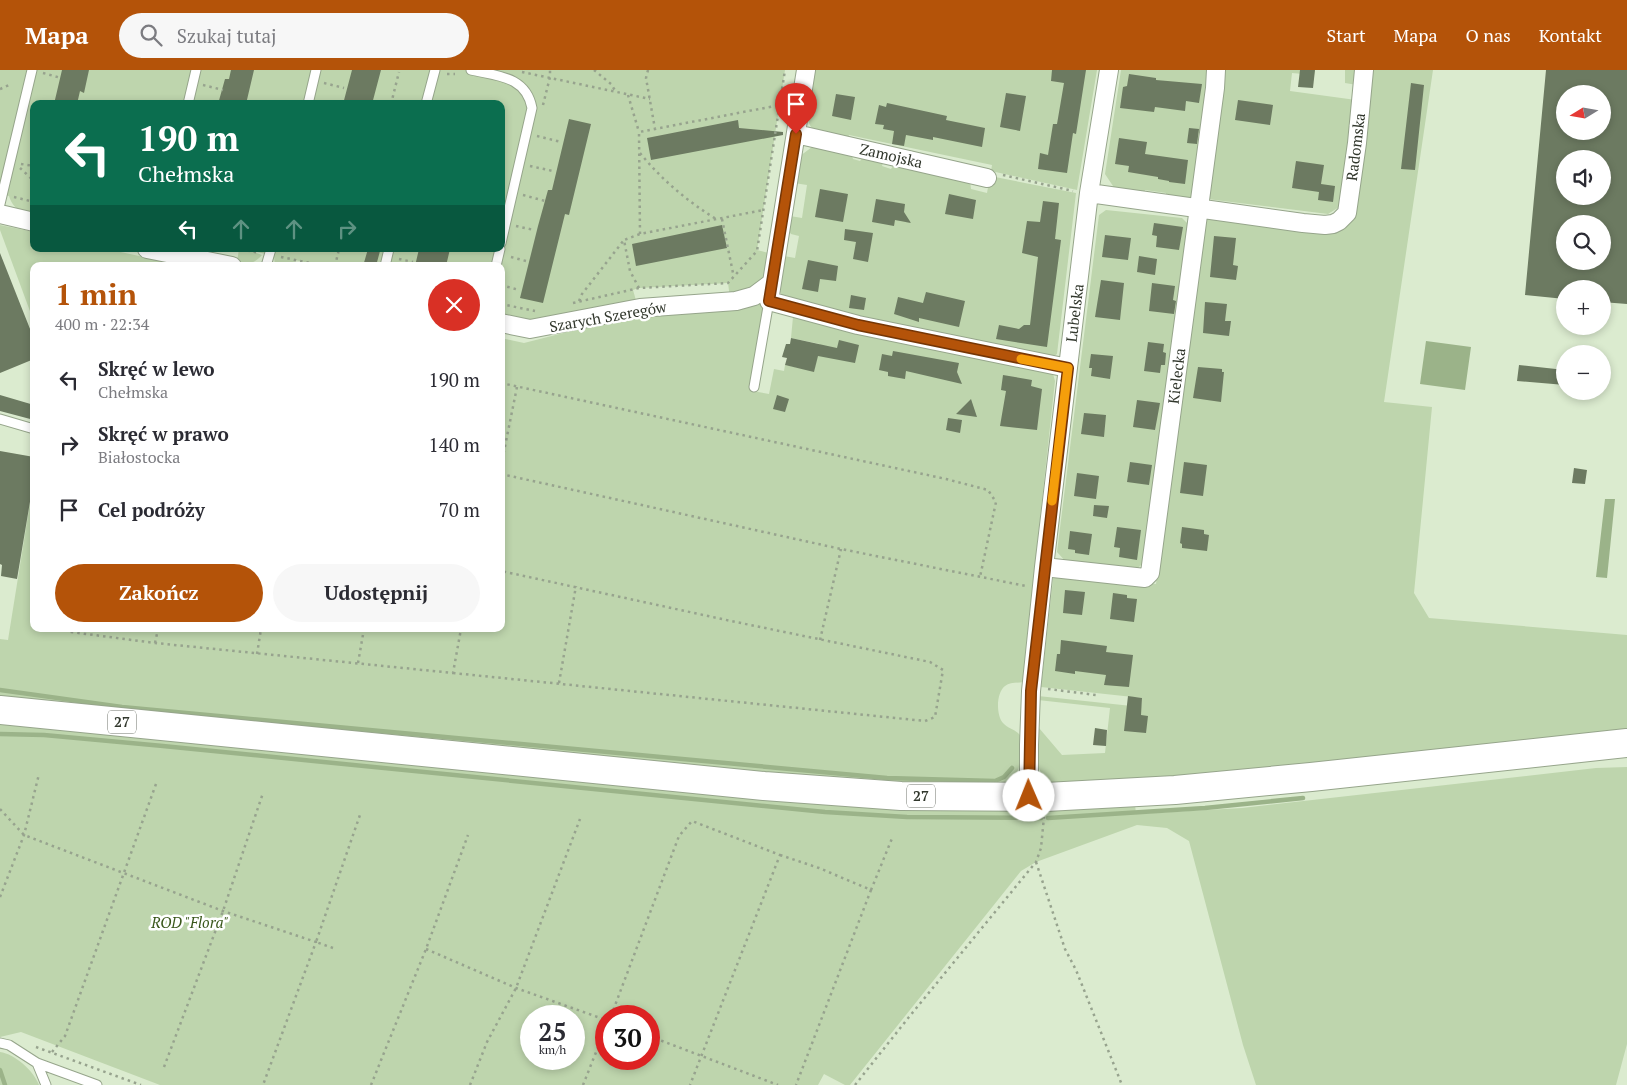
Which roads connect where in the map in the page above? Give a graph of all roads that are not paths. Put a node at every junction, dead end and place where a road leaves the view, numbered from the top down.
1 (196, 70) edge
2 (316, 70) edge
3 (435, 70) edge
4 (471, 70) edge
5 (806, 70) edge
6 (1109, 70) edge
7 (1216, 70) edge
8 (1364, 70) edge
9 (35, 71) edge
10 (189, 100) edge
11 (309, 100) edge
12 (427, 100) edge
13 (796, 134) junction
14 (987, 178) road end
15 (1084, 192) junction
16 (1, 199) edge
17 (1199, 208) junction
18 (0, 214) edge
19 (30, 221) edge
20 (505, 226) edge
21 (164, 252) edge
22 (213, 262) edge
23 (769, 292) junction
24 (505, 325) edge
25 (1068, 368) junction
26 (754, 387) dead end
27 (0, 419) edge
28 (30, 428) edge
29 (1044, 567) junction
30 (0, 710) edge
31 (1627, 743) edge
32 (1038, 796) junction
33 (4, 1044) edge
34 (38, 1063) junction
35 (46, 1085) edge
36 (97, 1085) edge

1 - 10 lane
2 - 11 lane
3 - 12 lane
4 - 20 lane
5 - 13 street
6 - 15 street, Lubelska
7 - 17 street, Kielecka
8 - 17 street, Radomska
9 - 16 lane
13 - 14 street, Zamojska
13 - 23 street
15 - 17 street
15 - 25 street, Lubelska
17 - 29 street, Kielecka
18 - 19 street
21 - 22 street
23 - 24 street, Szarych Szeregów
23 - 25 street
23 - 26 lane
25 - 29 street, Lubelska
27 - 28 lane
29 - 32 street, Lubelska
30 - 32 main road, 27
31 - 32 main road, 27
33 - 34 lane
34 - 35 lane
34 - 36 lane

